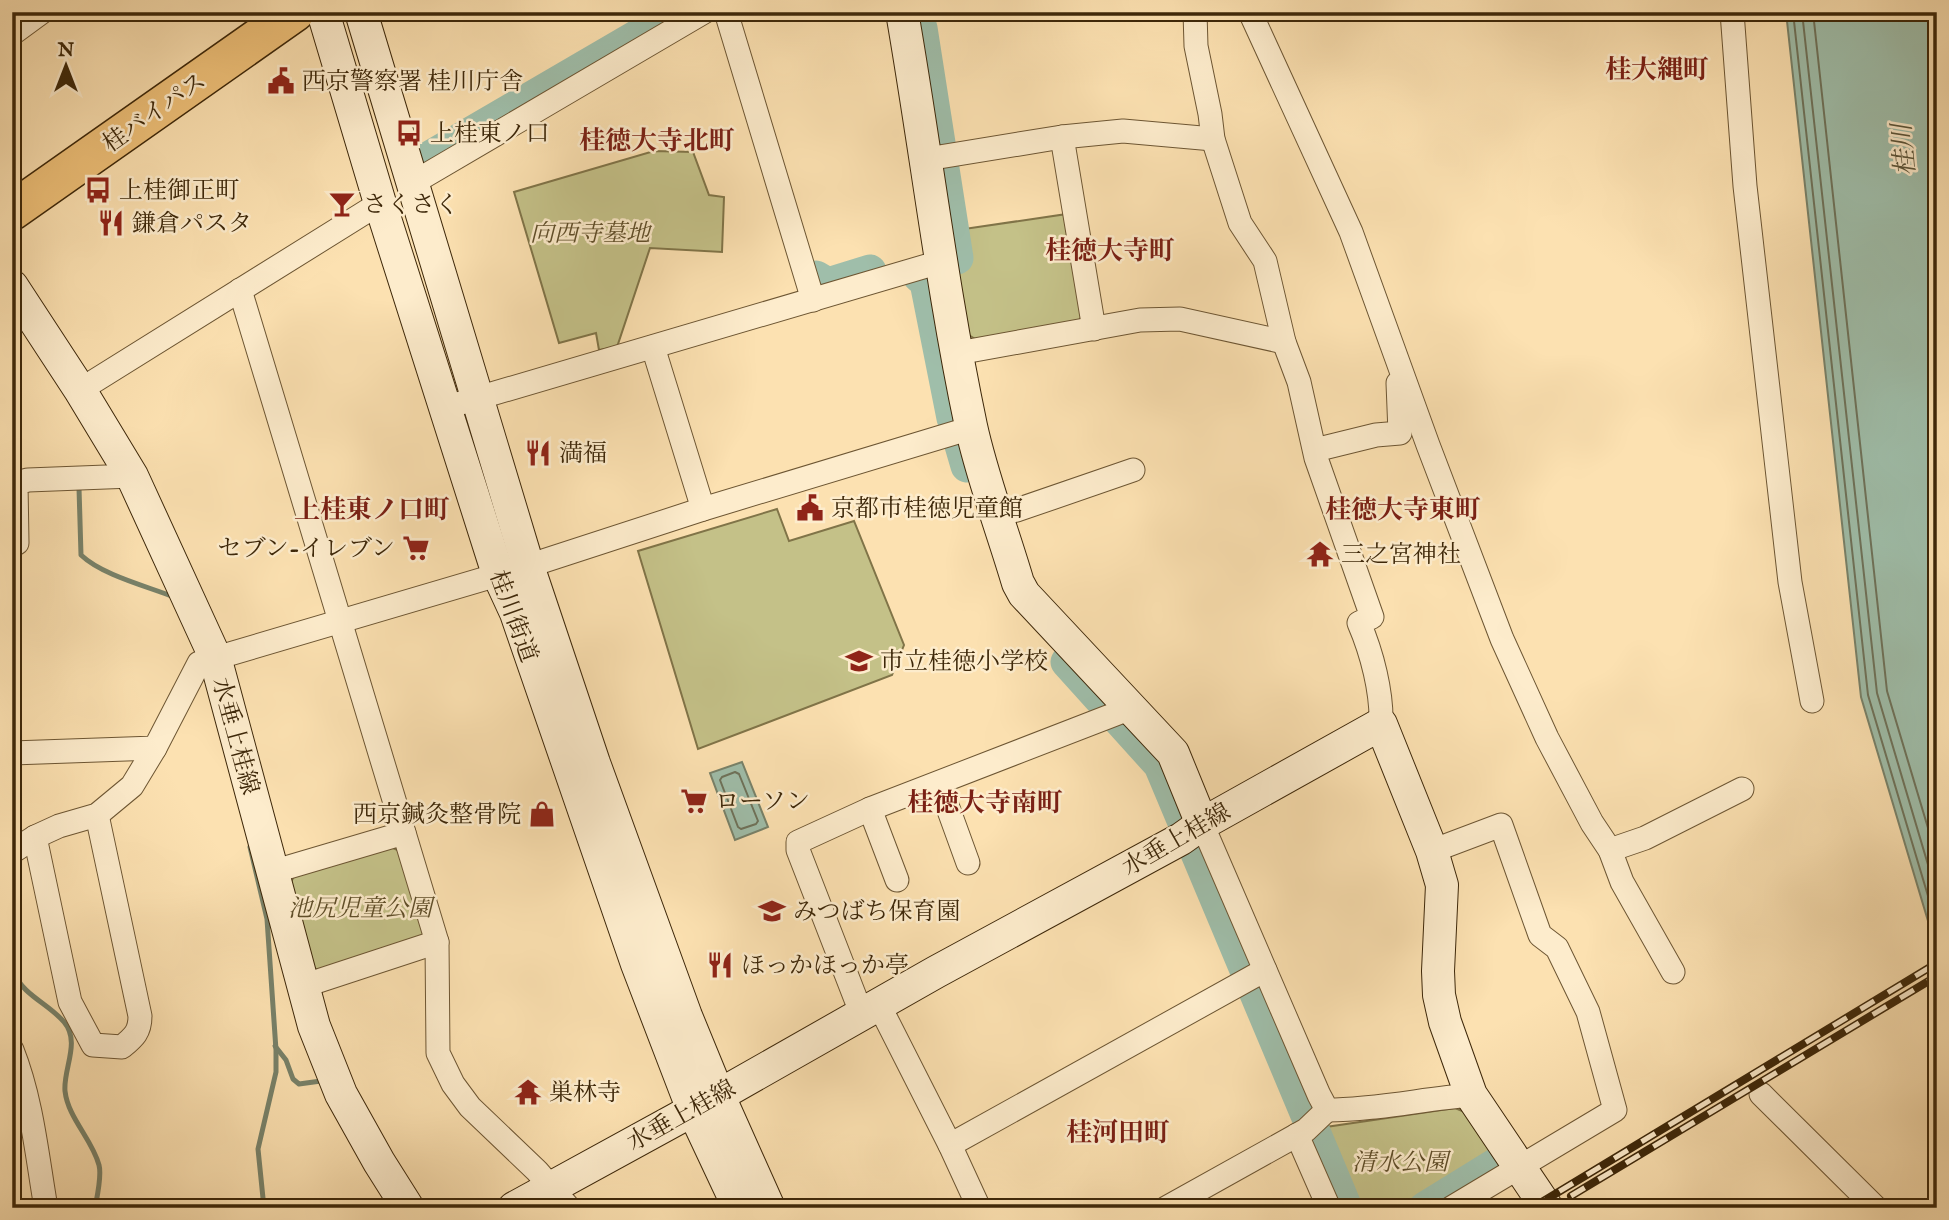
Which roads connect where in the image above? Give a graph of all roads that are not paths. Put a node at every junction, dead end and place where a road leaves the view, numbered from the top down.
1 (42, 12) edge
2 (295, 12) edge
3 (323, 12) edge
4 (361, 12) edge
5 (726, 12) edge
6 (902, 12) edge
7 (1195, 12) edge
8 (1250, 12) edge
9 (1732, 12) edge
10 (693, 15) edge
11 (12, 33) edge
12 (1062, 137) junction
13 (1213, 139) junction
14 (937, 157) junction
15 (411, 184) junction
16 (380, 203) junction
17 (12, 211) edge
18 (940, 262) junction
19 (12, 286) edge
20 (240, 290) junction
21 (813, 300) junction
22 (1094, 329) junction
23 (1284, 342) junction
24 (653, 347) junction
25 (958, 353) junction
26 (1402, 371) junction
27 (80, 390) junction
28 (477, 398) junction
29 (444, 408) junction
30 (962, 431) junction
31 (1315, 450) junction
32 (1133, 470) dead end
33 (121, 476) junction
34 (703, 509) junction
35 (997, 514) junction
36 (12, 546) edge
37 (513, 570) junction
38 (342, 622) junction
39 (207, 661) junction
40 (1812, 701) dead end
41 (1121, 712) junction
42 (1381, 724) junction
43 (155, 748) junction
44 (12, 753) edge
45 (939, 783) junction
46 (1742, 789) dead end
47 (870, 809) junction
48 (97, 815) junction
49 (1194, 830) junction
50 (404, 833) junction
51 (35, 837) junction
52 (1610, 850) junction
53 (12, 852) edge
54 (1432, 852) junction
55 (968, 863) dead end
56 (272, 872) junction
57 (897, 880) dead end
58 (437, 942) junction
59 (1674, 972) dead end
60 (1255, 976) junction
61 (303, 986) junction
62 (871, 1010) junction
63 (12, 1050) edge
64 (1761, 1094) dead end
65 (1471, 1095) junction
66 (706, 1102) junction
67 (1312, 1123) junction
68 (950, 1145) junction
69 (1520, 1168) junction
70 (560, 1197) edge
71 (46, 1208) edge
72 (408, 1208) edge
73 (514, 1208) edge
74 (739, 1208) edge
75 (769, 1208) edge
76 (979, 1208) edge
77 (1166, 1208) edge
78 (1329, 1208) edge
79 (1451, 1208) edge
80 (1547, 1208) edge
81 (1876, 1208) edge

1 - 11 street
2 - 17 highway, 桂バイパス
3 - 16 street, 桂川街道
4 - 15 street, 桂川街道
5 - 21 street
6 - 14 street
7 - 13 street
8 - 26 street
9 - 40 street
10 - 15 street
12 - 13 street
12 - 14 street
12 - 22 street
13 - 23 street
14 - 18 street
15 - 28 street, 桂川街道
16 - 20 street
16 - 29 street, 桂川街道
18 - 21 street
18 - 25 street
19 - 27 street, 水垂上桂線
20 - 27 street
20 - 38 street
21 - 24 street
22 - 23 street
22 - 25 street
23 - 31 street
24 - 28 street
24 - 34 street
25 - 30 street
26 - 31 street
26 - 52 street
27 - 33 street, 水垂上桂線
28 - 29 street
28 - 37 street, 桂川街道
29 - 37 street, 桂川街道
30 - 34 street
30 - 35 street
31 - 42 street
32 - 35 street
33 - 36 street
33 - 39 street, 水垂上桂線
34 - 37 street
35 - 41 street
37 - 38 street
37 - 66 street, 桂川街道
38 - 39 street
38 - 50 street
39 - 43 street
39 - 56 street, 水垂上桂線
41 - 45 street
41 - 49 street
42 - 49 street, 水垂上桂線
42 - 54 street
43 - 44 street
43 - 48 street
45 - 47 street
45 - 55 street
46 - 52 street
47 - 57 street
47 - 62 street
48 - 51 street
48 - 51 street
49 - 60 street
49 - 62 street, 水垂上桂線
50 - 56 street
50 - 58 street
51 - 53 street
52 - 59 street
54 - 65 street
54 - 69 street
56 - 61 street, 水垂上桂線
58 - 61 street
58 - 70 street
60 - 67 street
60 - 68 street
61 - 72 street, 水垂上桂線
62 - 66 street, 水垂上桂線
62 - 68 street
63 - 71 street
64 - 81 street
65 - 67 street
65 - 69 street
66 - 70 street, 水垂上桂線
66 - 74 street, 桂川街道
66 - 75 street, 桂川街道
67 - 77 street
67 - 78 street
68 - 76 street
69 - 79 street
69 - 80 street
70 - 73 street, 水垂上桂線

